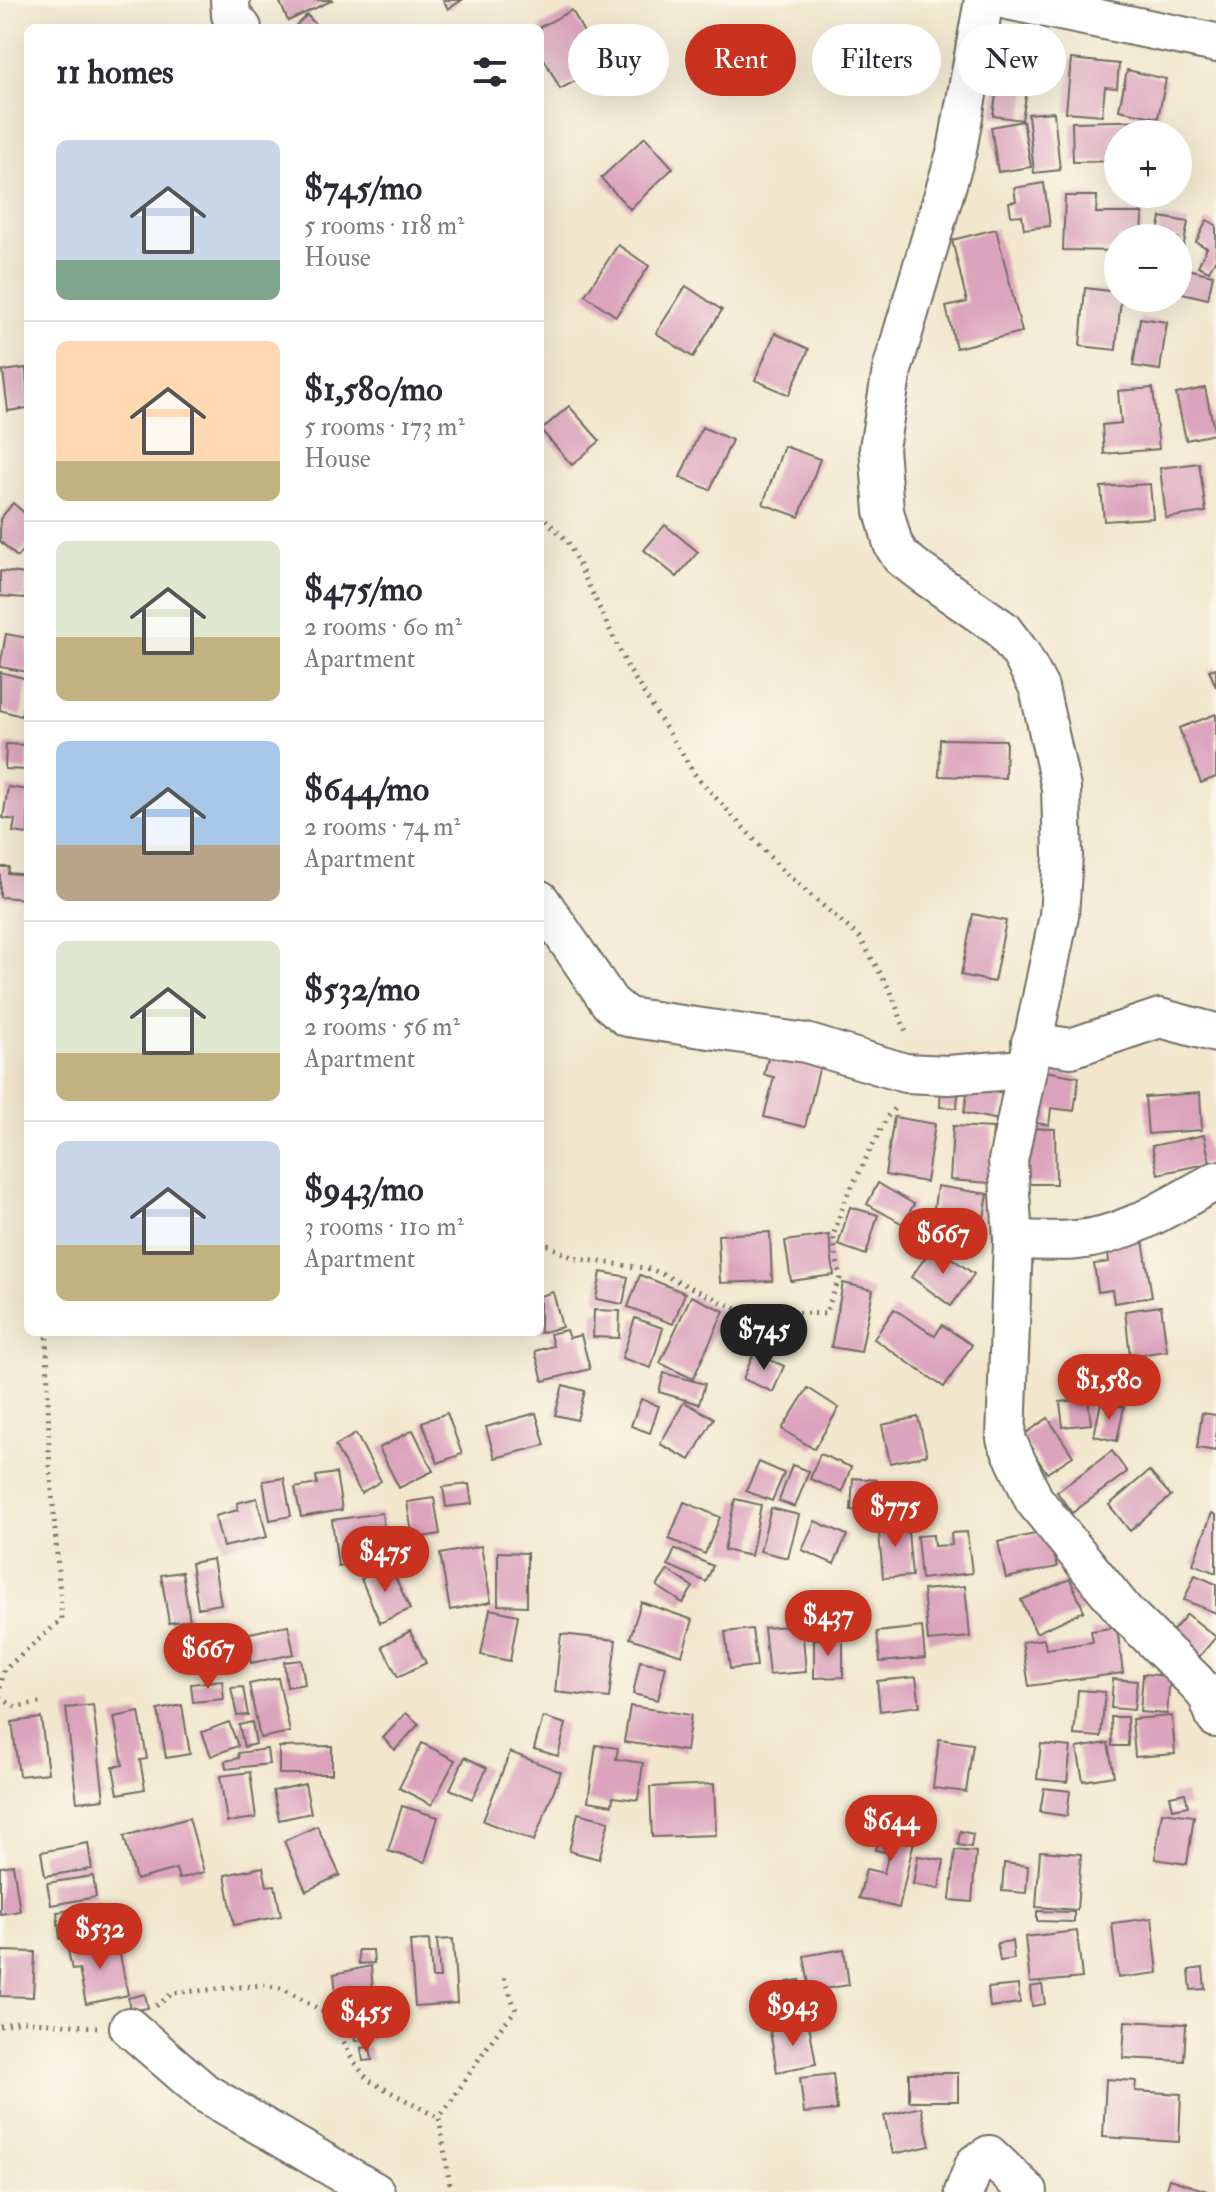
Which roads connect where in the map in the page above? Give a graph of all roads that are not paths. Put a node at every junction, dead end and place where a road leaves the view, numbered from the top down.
1 (230, 0) edge
2 (984, 0) edge
3 (1007, 0) edge
4 (239, 24) edge
5 (1216, 43) edge
6 (544, 906) edge
7 (1216, 1033) edge
8 (1028, 1056) junction
9 (1216, 1181) edge
10 (1013, 1240) junction
11 (1213, 1705) edge
12 (129, 2027) dead end
13 (375, 2192) edge
14 (964, 2192) edge
15 (1028, 2192) edge

1 - 4 street
2 - 8 street
3 - 5 street
6 - 8 street
7 - 8 street
8 - 10 street
9 - 10 street
10 - 11 street
12 - 13 street
14 - 15 street

